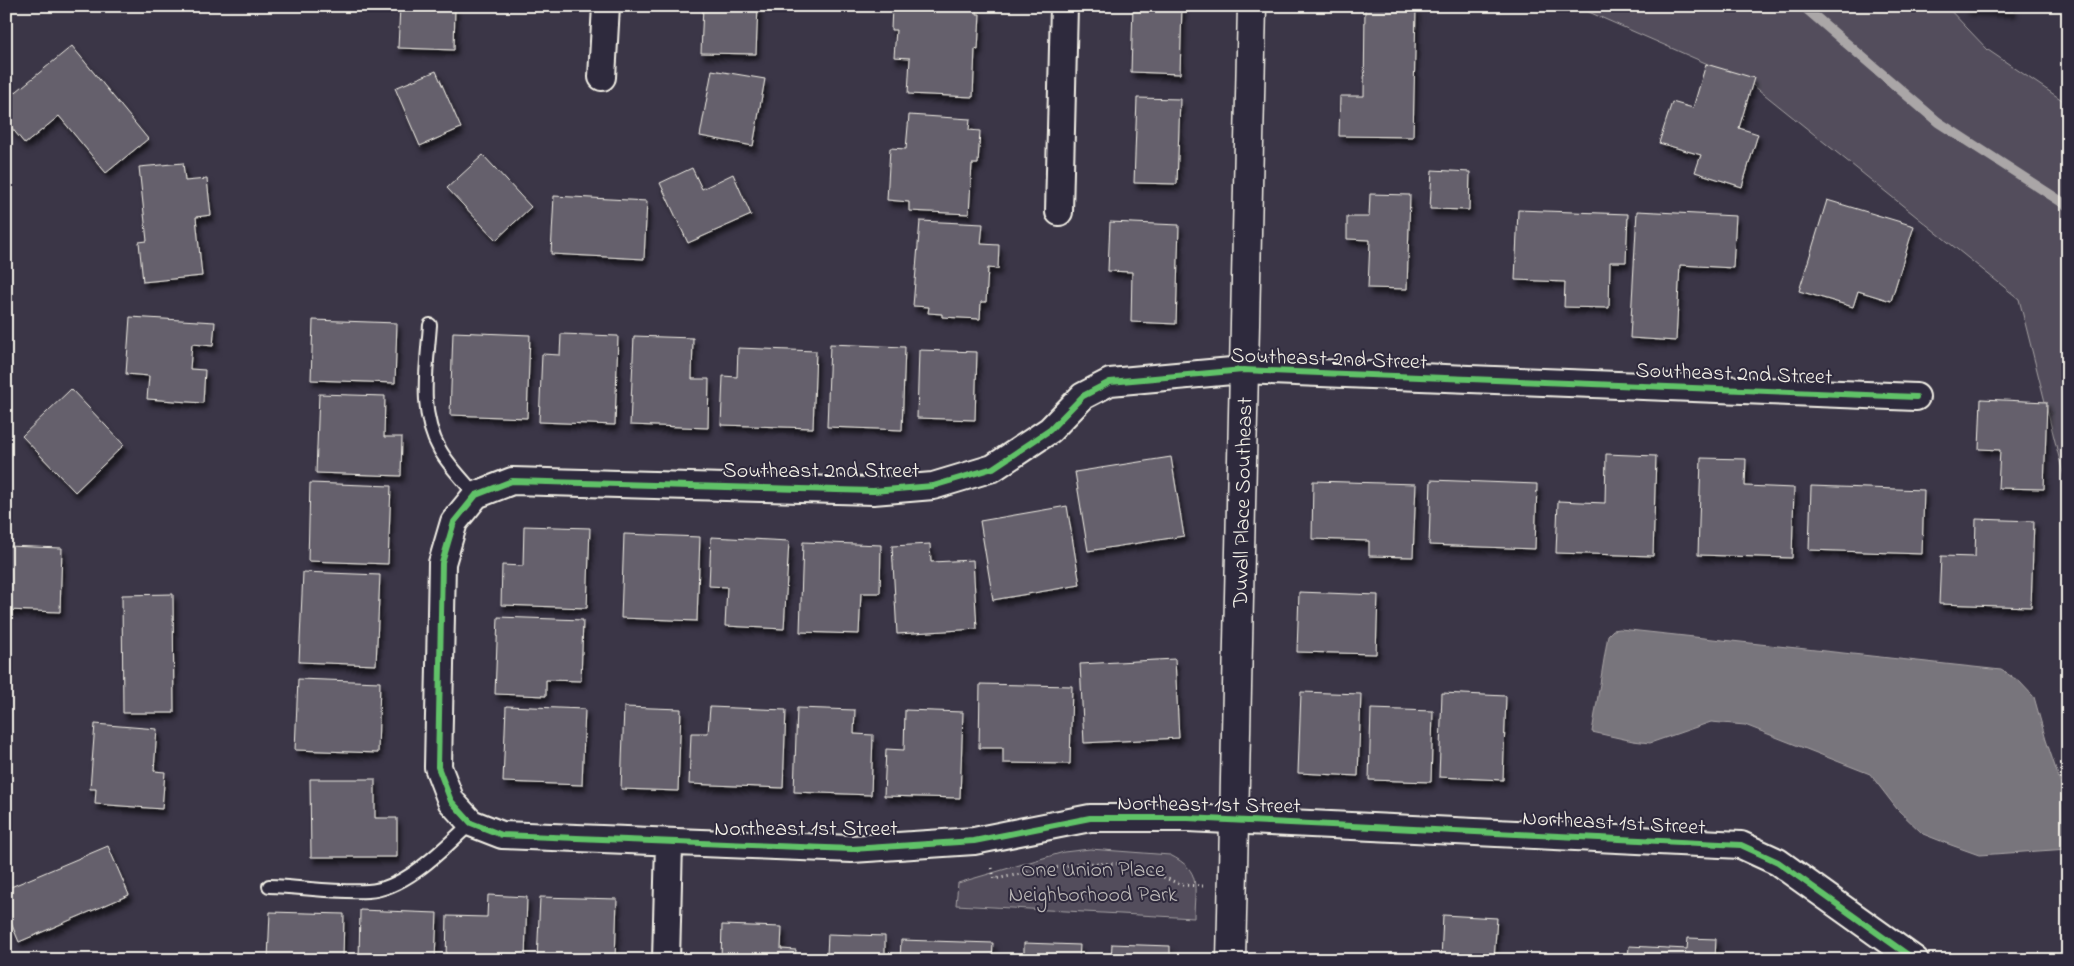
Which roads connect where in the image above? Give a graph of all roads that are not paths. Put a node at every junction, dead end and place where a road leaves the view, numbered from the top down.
1 (606, 6) edge
2 (1064, 6) edge
3 (1252, 6) edge
4 (602, 77) dead end
5 (1059, 212) dead end
6 (430, 325) dead end
7 (1243, 370) junction
8 (1916, 398) dead end
9 (476, 495) junction
10 (1236, 819) junction
11 (472, 823) junction
12 (669, 843) junction
13 (269, 886) dead end
14 (666, 960) edge
15 (1232, 960) edge
16 (1915, 960) edge

1 - 4 street
2 - 5 street
3 - 7 street, Duvall Place Southeast
6 - 9 lane
7 - 8 street, Southeast 2nd Street
7 - 9 street, Southeast 2nd Street
7 - 10 street, Duvall Place Southeast
9 - 11 street
10 - 12 street, Northeast 1st Street
10 - 15 street, Duvall Place Southeast
10 - 16 street, Northeast 1st Street
11 - 12 street, Northeast 1st Street
11 - 13 lane
12 - 14 street

